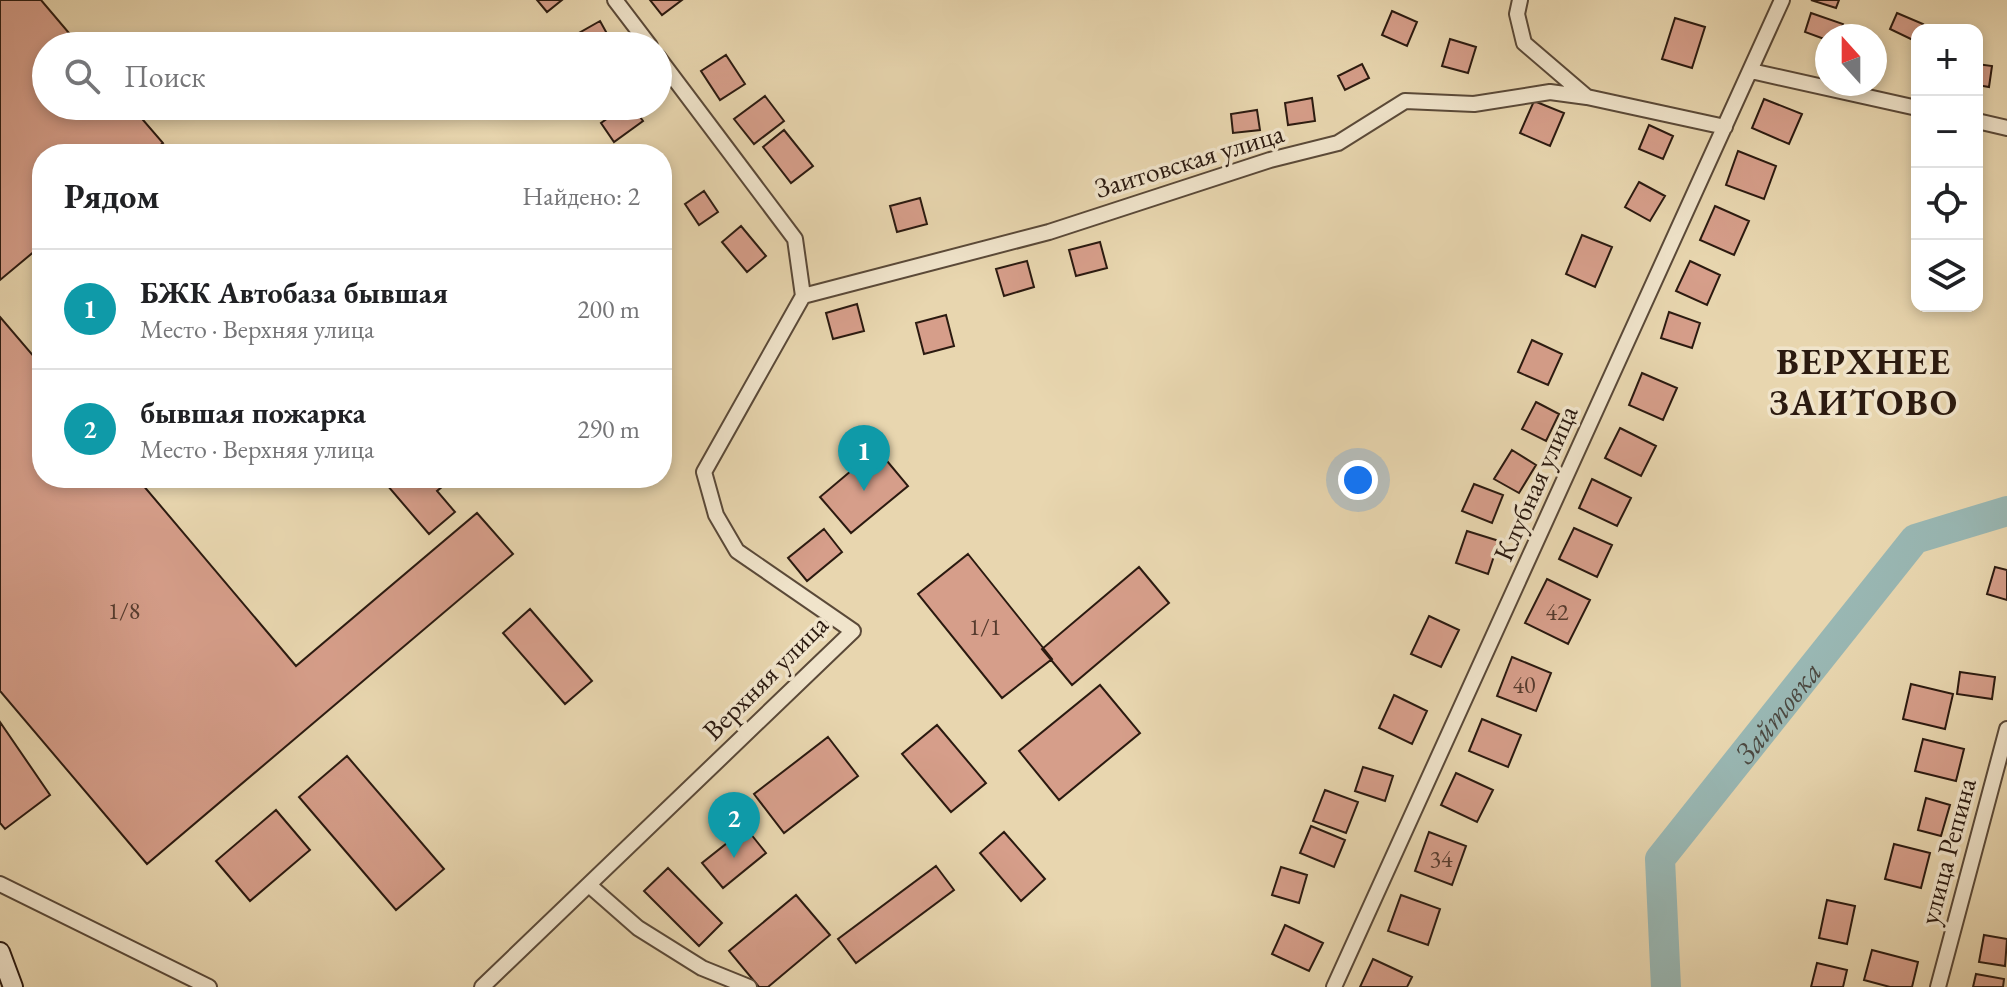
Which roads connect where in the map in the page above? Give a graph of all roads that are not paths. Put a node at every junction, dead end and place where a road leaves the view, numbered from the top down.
1 (615, 0) edge
2 (1520, 0) edge
3 (1782, 0) edge
4 (639, 32) edge
5 (1751, 71) junction
6 (672, 76) edge
7 (1587, 97) junction
8 (1911, 107) edge
9 (1983, 122) edge
10 (1725, 127) junction
11 (2007, 128) edge
12 (803, 296) junction
13 (2007, 729) edge
14 (0, 884) edge
15 (589, 885) junction
16 (0, 952) edge
17 (13, 987) edge
18 (209, 987) edge
19 (482, 987) edge
20 (749, 987) edge
21 (1334, 987) edge
22 (1938, 987) edge

1 - 4 street
2 - 7 street, Заитовская улица
3 - 5 street, Клубная улица
5 - 8 street
5 - 10 street, Клубная улица
6 - 12 street
7 - 10 street, Заитовская улица
7 - 12 street, Заитовская улица
9 - 11 street
10 - 21 street, Клубная улица
12 - 15 street, Верхняя улица
13 - 22 street, улица Репина
14 - 18 street
15 - 19 street, Верхняя улица
15 - 20 street
16 - 17 main road

